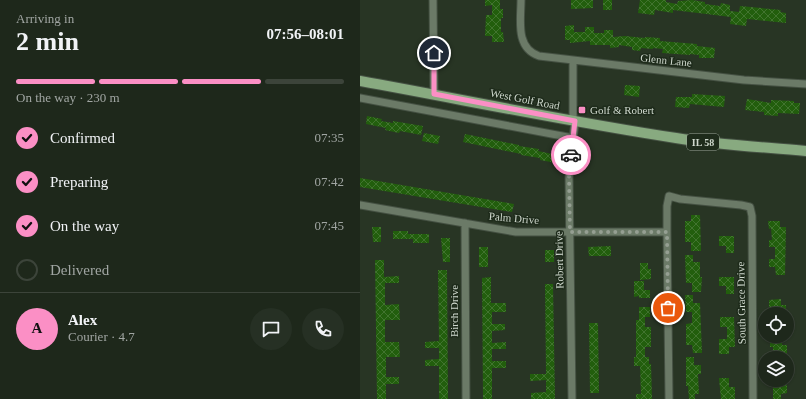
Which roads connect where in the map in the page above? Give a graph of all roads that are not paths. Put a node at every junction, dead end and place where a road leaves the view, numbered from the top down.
1 (433, 0) edge
2 (521, 0) edge
3 (573, 61) junction
4 (360, 81) edge
5 (806, 84) edge
6 (434, 94) junction
7 (360, 98) edge
8 (574, 121) junction
9 (573, 138) junction
10 (806, 151) edge
11 (360, 205) edge
12 (465, 223) junction
13 (570, 232) junction
14 (667, 232) junction
15 (466, 399) edge
16 (572, 399) edge
17 (669, 399) edge
18 (753, 399) edge

1 - 6 street
2 - 3 street, Glenn Lane
3 - 5 street, Glenn Lane
3 - 8 street, Robert Drive
4 - 6 main road, West Golf Road / IL 58
6 - 8 main road, West Golf Road / IL 58
7 - 9 street
8 - 9 street, Robert Drive
8 - 10 main road, West Golf Road / IL 58
9 - 13 street, Robert Drive
11 - 12 street, Palm Drive
12 - 13 street, Palm Drive
12 - 15 street, Birch Drive
13 - 14 street, Palm Drive
13 - 16 street, Robert Drive
14 - 17 street
14 - 18 street, South Grace Drive

